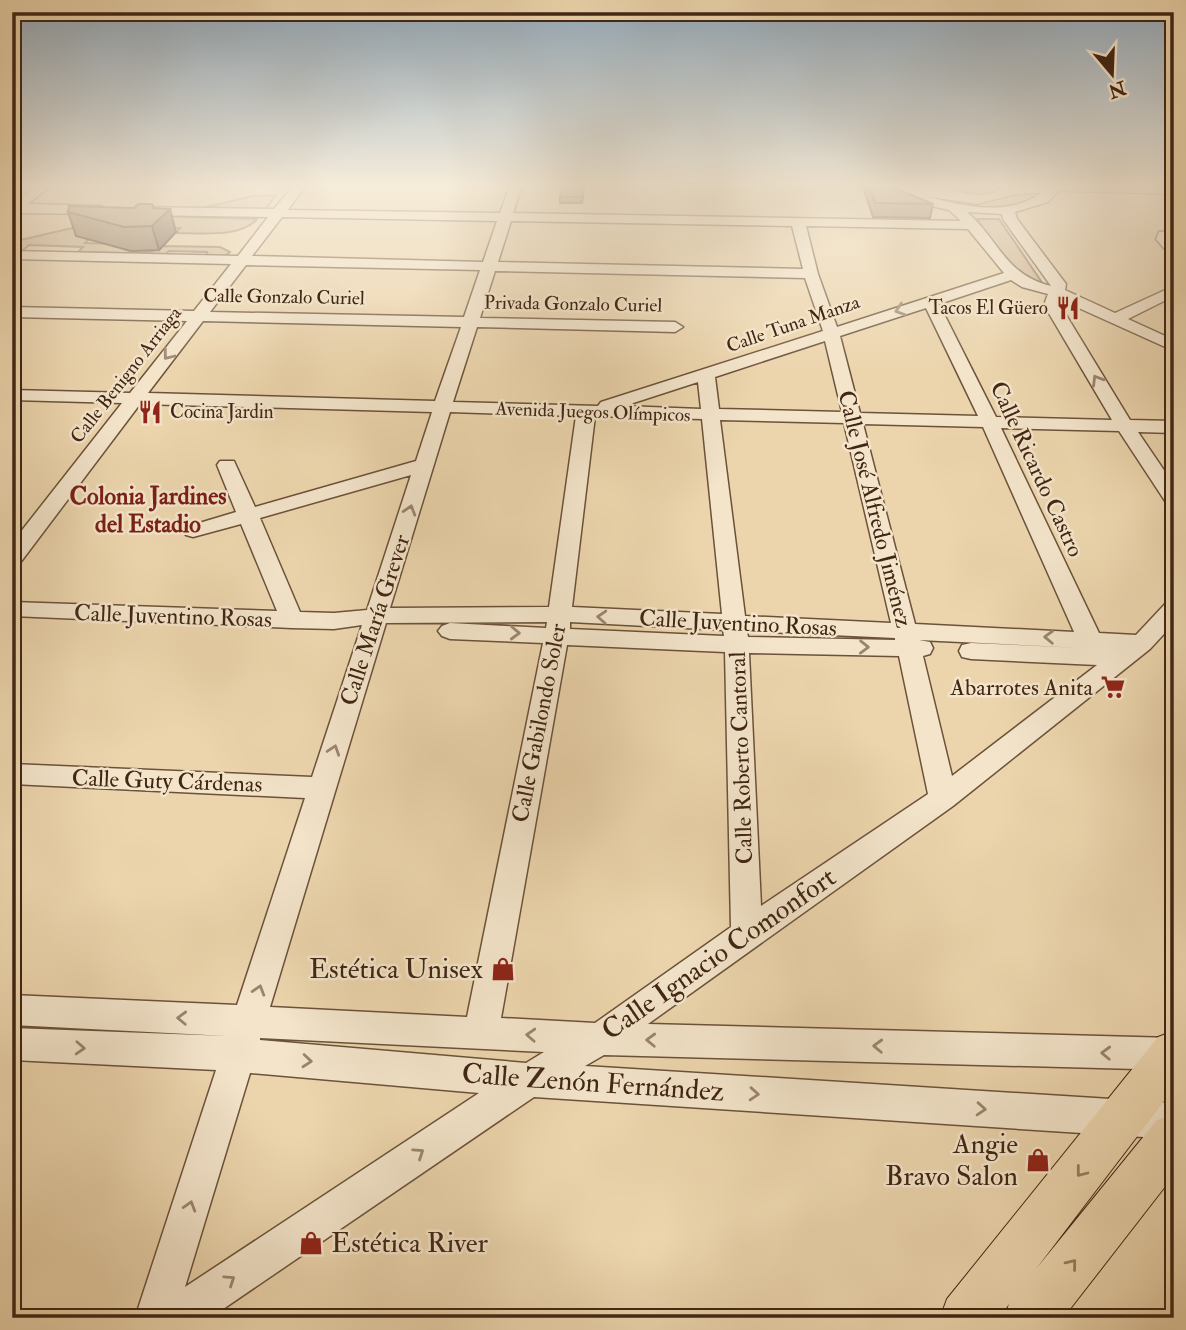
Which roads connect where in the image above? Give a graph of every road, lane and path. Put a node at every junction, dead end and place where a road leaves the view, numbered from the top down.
1 (253, 247) edge
2 (495, 247) edge
3 (804, 247) edge
4 (990, 247) edge
5 (1031, 247) edge
6 (12, 255) edge
7 (242, 261) junction
8 (489, 266) junction
9 (811, 274) junction
10 (1013, 275) junction
11 (1174, 290) edge
12 (1055, 291) junction
13 (930, 300) junction
14 (12, 312) edge
15 (199, 316) junction
16 (1115, 319) junction
17 (470, 322) junction
18 (675, 327) dead end
19 (831, 332) junction
20 (1174, 346) edge
21 (706, 375) junction
22 (12, 384) edge
23 (139, 393) junction
24 (12, 395) edge
25 (623, 401) junction
26 (444, 402) junction
27 (710, 409) junction
28 (586, 412) junction
29 (851, 413) junction
30 (1174, 415) edge
31 (987, 416) junction
32 (1121, 420) junction
33 (1174, 426) edge
34 (227, 465) dead end
35 (424, 465) junction
36 (1174, 499) edge
37 (248, 514) junction
38 (193, 531) dead end
39 (12, 558) edge
40 (1174, 608) edge
41 (12, 610) edge
42 (292, 620) junction
43 (375, 622) junction
44 (558, 625) junction
45 (736, 634) junction
46 (907, 639) junction
47 (1112, 649) junction
48 (12, 774) edge
49 (322, 788) junction
50 (943, 798) junction
51 (747, 933) junction
52 (12, 1010) edge
53 (481, 1033) junction
54 (243, 1038) junction
55 (600, 1039) junction
56 (12, 1044) edge
57 (1173, 1054) edge
58 (529, 1080) junction
59 (1124, 1118) junction
60 (1174, 1121) edge
61 (1174, 1138) edge
62 (155, 1318) edge
63 (174, 1318) edge
64 (966, 1318) edge
65 (1030, 1318) edge

1 - 7 street, Calle Benigno Arriaga
2 - 8 street, Calle María Grever
3 - 9 street, Calle José Alfredo Jiménez
4 - 10 street
5 - 12 street
6 - 7 street
7 - 8 street
7 - 15 street, Calle Benigno Arriaga
8 - 9 street
8 - 17 street, Calle María Grever
9 - 19 street, Calle José Alfredo Jiménez
10 - 12 street
10 - 13 street, Calle Tuna Manza
11 - 16 street
12 - 16 street
32 -> 12 street
13 -> 19 street, Calle Tuna Manza
13 - 31 street, Calle Ricardo Castro
14 - 15 street, Calle Gonzalo Curiel
15 - 17 street, Calle Gonzalo Curiel
15 -> 23 street, Calle Benigno Arriaga
16 - 20 street
17 - 18 street, Privada Gonzalo Curiel
17 - 26 street, Calle María Grever
19 - 21 street, Calle Tuna Manza
19 - 29 street, Calle José Alfredo Jiménez
21 - 25 street, Calle Tuna Manza
21 - 27 street, Calle Roberto Cantoral
22 - 23 street, Avenida Juegos Olímpicos
23 - 24 street, Avenida Juegos Olímpicos
23 - 26 street, Avenida Juegos Olímpicos
23 - 39 street, Calle Benigno Arriaga
25 - 26 street, Avenida Juegos Olímpicos
25 - 27 street, Avenida Juegos Olímpicos
25 - 28 street, Calle Tuna Manza
26 - 28 street, Avenida Juegos Olímpicos
26 - 35 street, Calle María Grever
27 - 28 street, Avenida Juegos Olímpicos
27 - 29 street, Avenida Juegos Olímpicos
27 - 45 street, Calle Roberto Cantoral
28 - 44 street, Calle Gabilondo Soler
29 - 31 street, Avenida Juegos Olímpicos
29 - 46 street, Calle José Alfredo Jiménez
30 - 32 street, Avenida Juegos Olímpicos
31 - 32 street, Avenida Juegos Olímpicos
31 - 47 street, Calle Ricardo Castro
32 - 33 street, Avenida Juegos Olímpicos
32 - 36 street
34 - 37 street
35 - 37 street
43 -> 35 street, Calle María Grever
37 - 38 street
37 - 42 street
40 - 47 street, Calle Ignacio Comonfort
41 - 42 street, Calle Juventino Rosas
42 - 43 street, Calle Juventino Rosas
43 - 44 street, Calle Juventino Rosas
49 -> 43 street, Calle María Grever
44 - 45 street, Calle Juventino Rosas
44 - 53 street, Calle Gabilondo Soler
45 - 46 street, Calle Juventino Rosas
45 - 51 street, Calle Roberto Cantoral
46 - 47 street, Calle Juventino Rosas
46 - 50 street, Calle José Alfredo Jiménez
47 - 50 street, Calle Ignacio Comonfort
48 - 49 street, Calle Guty Cárdenas
54 -> 49 street, Calle María Grever
50 - 51 street, Calle Ignacio Comonfort
51 - 55 street, Calle Ignacio Comonfort
54 -> 52 street, Calle Zenón Fernández
53 - 54 street, Calle Zenón Fernández
55 -> 53 street, Calle Zenón Fernández
56 -> 54 street, Calle Zenón Fernández
54 -> 58 street, Calle Zenón Fernández
62 -> 54 street, Calle María Grever
57 -> 55 street, Calle Zenón Fernández
55 - 58 street, Calle Ignacio Comonfort
57 - 59 main road
58 -> 59 street, Calle Zenón Fernández
63 -> 58 street, Calle Ignacio Comonfort
59 - 60 street, Calle Zenón Fernández
59 -> 64 main road
65 -> 61 main road

